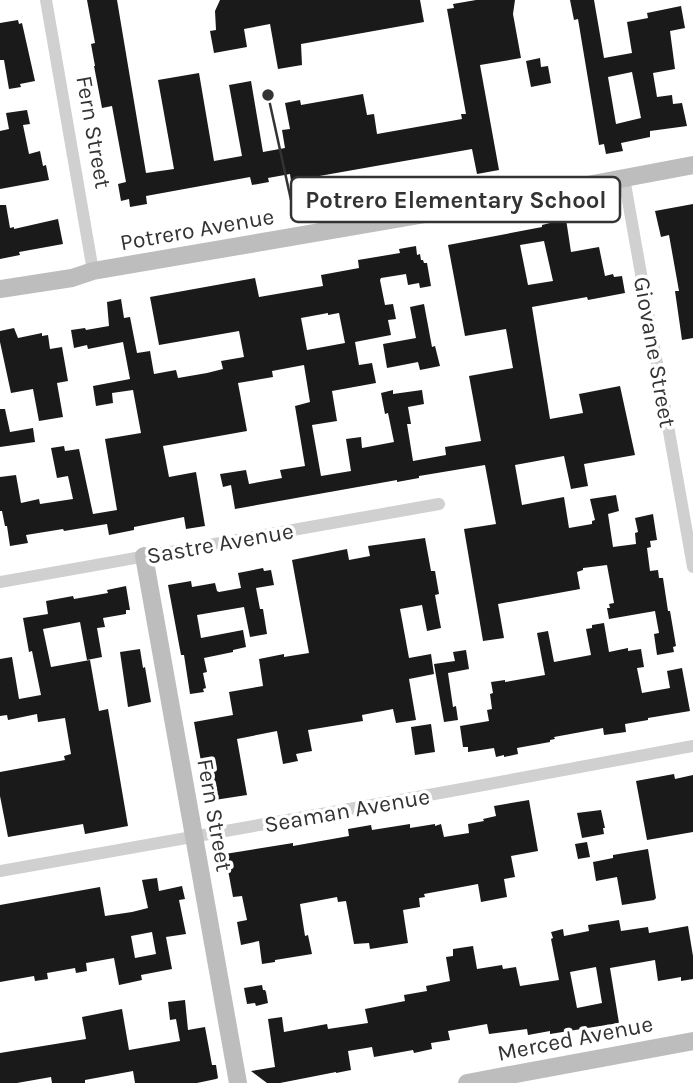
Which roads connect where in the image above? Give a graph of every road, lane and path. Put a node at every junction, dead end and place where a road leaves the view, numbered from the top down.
1 (46, 0) edge
2 (693, 165) edge
3 (624, 178) junction
4 (93, 271) junction
5 (0, 289) edge
6 (439, 504) dead end
7 (144, 556) junction
8 (693, 567) edge
9 (0, 582) edge
10 (693, 746) edge
11 (194, 836) junction
12 (0, 871) edge
13 (693, 1041) edge
14 (238, 1083) edge
15 (467, 1083) edge

1 - 4 street, Fern Street
2 - 3 street, Potrero Avenue
3 - 4 street, Potrero Avenue
3 - 8 street, Giovane Street
4 - 5 street, Potrero Avenue
6 - 7 street, Sastre Avenue
7 - 9 street, Sastre Avenue
7 - 11 street, Fern Street
10 - 11 street, Seaman Avenue
11 - 12 street, Seaman Avenue
11 - 14 street, Fern Street
13 - 15 street, Merced Avenue

